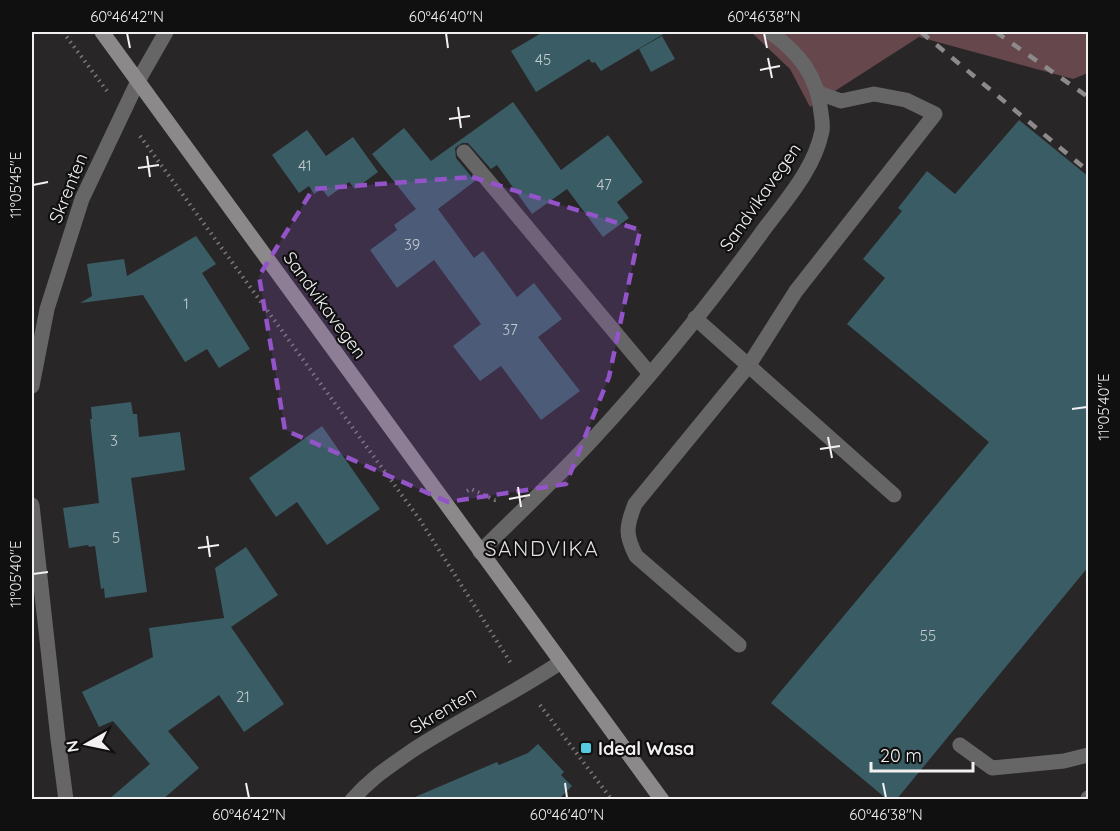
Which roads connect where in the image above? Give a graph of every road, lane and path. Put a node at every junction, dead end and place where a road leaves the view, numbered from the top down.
1 (63, 32) edge
2 (102, 32) edge
3 (166, 32) edge
4 (770, 32) edge
5 (138, 81) junction
6 (819, 93) junction
7 (122, 112) junction
8 (464, 152) dead end
9 (696, 318) junction
10 (749, 365) junction
11 (650, 374) junction
12 (32, 377) edge
13 (894, 495) dead end
14 (503, 498) dead end
15 (32, 505) edge
16 (446, 505) junction
17 (420, 520) junction
18 (480, 552) junction
19 (739, 645) dead end
20 (561, 662) junction
21 (525, 686) junction
22 (960, 745) dead end
23 (1089, 755) edge
24 (66, 800) edge
25 (352, 800) edge
26 (612, 800) edge
27 (662, 800) edge

1 - 7 path
2 - 5 main road, Sandvikavegen
3 - 5 street
4 - 6 street, Sandvikavegen
5 - 7 street, Skrenten
5 - 16 main road, Sandvikavegen
6 - 9 street, Sandvikavegen
6 - 10 street
7 - 12 street, Skrenten
7 - 17 path
8 - 11 street
9 - 10 street
9 - 11 street, Sandvikavegen
10 - 13 street
10 - 19 street
11 - 18 street, Sandvikavegen
14 - 16 path
15 - 24 street
16 - 17 path
16 - 18 main road, Sandvikavegen
17 - 21 path
18 - 20 main road, Sandvikavegen
20 - 21 street, Skrenten
20 - 27 main road, Sandvikavegen
21 - 25 street, Skrenten
21 - 26 path
22 - 23 street

